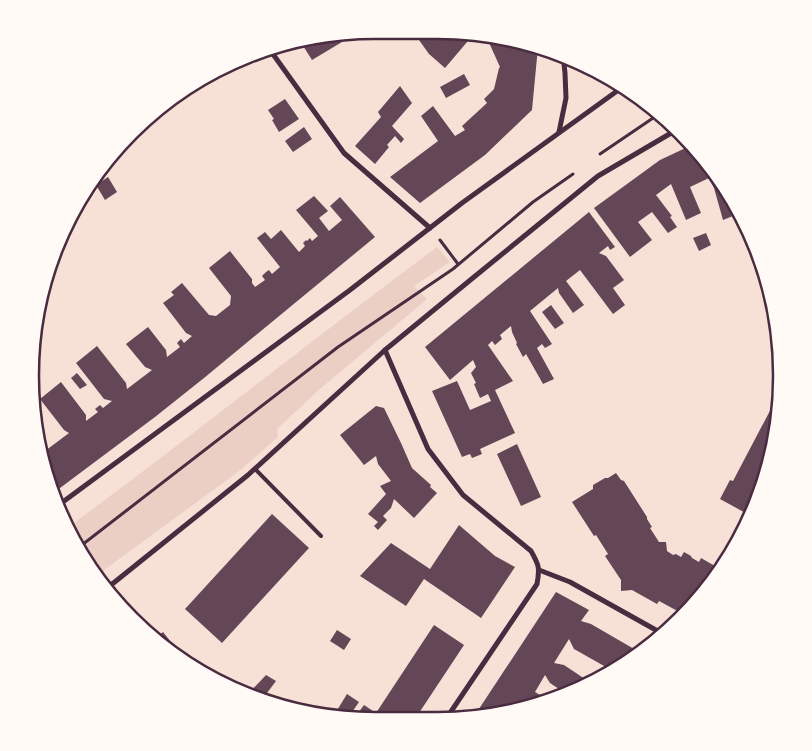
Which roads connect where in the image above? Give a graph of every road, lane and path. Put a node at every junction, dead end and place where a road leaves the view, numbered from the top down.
1 (273, 55) edge
2 (564, 64) edge
3 (617, 91) edge
4 (654, 118) edge
5 (559, 132) junction
6 (670, 133) edge
7 (593, 159) dead end
8 (578, 170) dead end
9 (430, 228) junction
10 (458, 264) junction
11 (385, 350) junction
12 (255, 469) junction
13 (63, 502) edge
14 (322, 536) dead end
15 (84, 544) edge
16 (540, 570) junction
17 (111, 585) edge
18 (657, 631) edge
19 (451, 712) edge

1 - 9 street
2 - 5 street
3 - 5 street
4 - 7 path
5 - 9 street
6 - 11 street
8 - 10 path
9 - 10 path
9 - 13 street
10 - 15 path
11 - 12 street
11 - 16 street
12 - 14 lane
12 - 17 street
16 - 18 street
16 - 19 street

